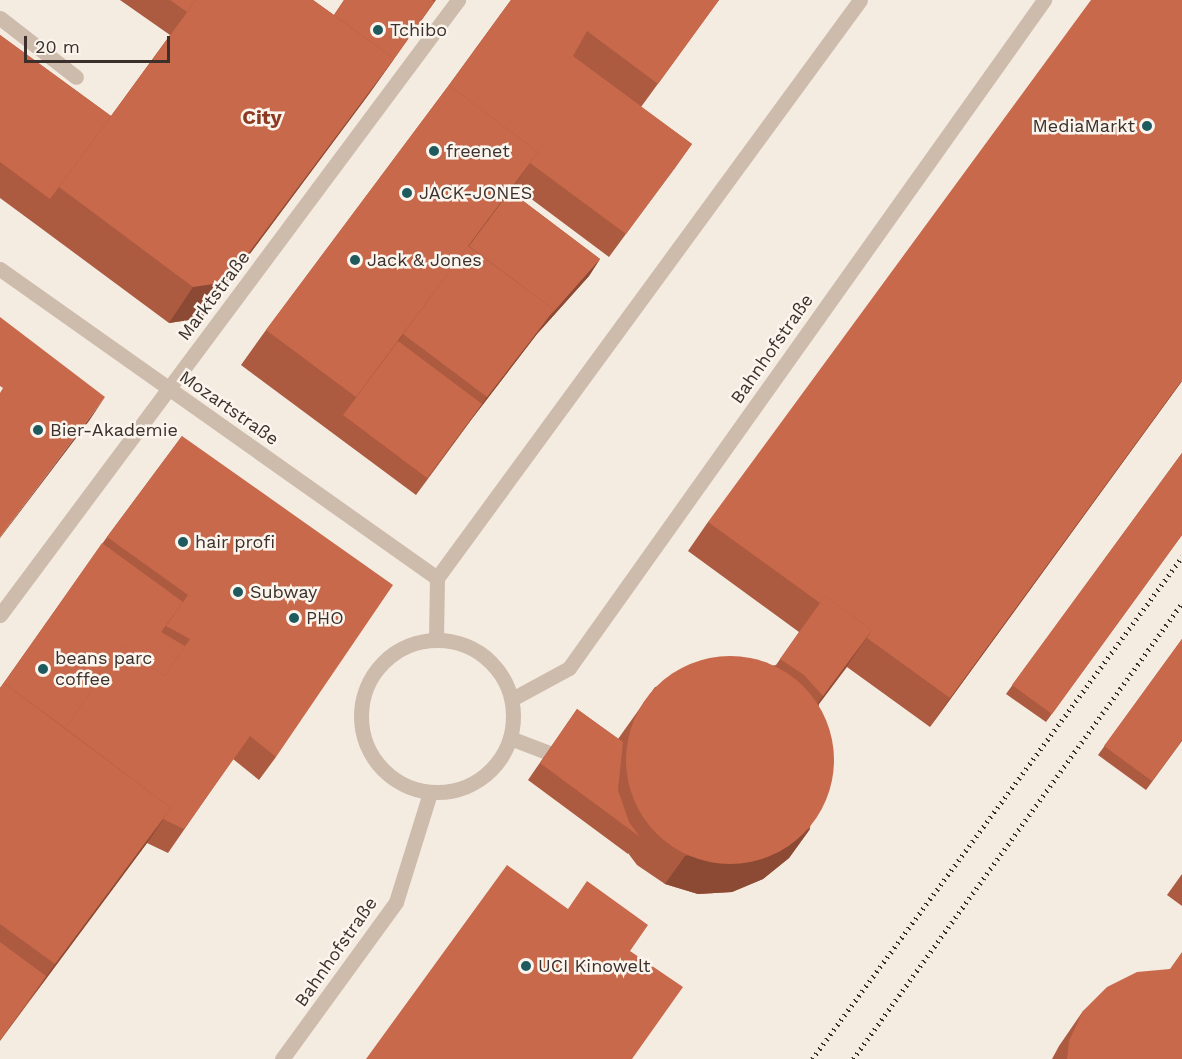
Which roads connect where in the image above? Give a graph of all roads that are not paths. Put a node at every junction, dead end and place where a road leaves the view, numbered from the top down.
1 (458, 0) edge
2 (860, 0) edge
3 (1044, 0) edge
4 (0, 18) edge
5 (76, 77) dead end
6 (0, 269) edge
7 (168, 390) junction
8 (436, 578) junction
9 (0, 615) edge
10 (436, 640) junction
11 (512, 699) junction
12 (510, 738) junction
13 (547, 752) edge
14 (430, 793) junction
15 (282, 1059) edge

1 - 7 street, Marktstraße
2 - 8 street
3 - 11 street, Bahnhofstraße
4 - 5 street
6 - 7 street, Mozartstraße
7 - 8 street, Mozartstraße
7 - 9 street, Marktstraße
8 - 10 street
10 - 11 street
10 - 14 street
11 - 12 street
12 - 13 street
12 - 14 street
14 - 15 street, Bahnhofstraße

